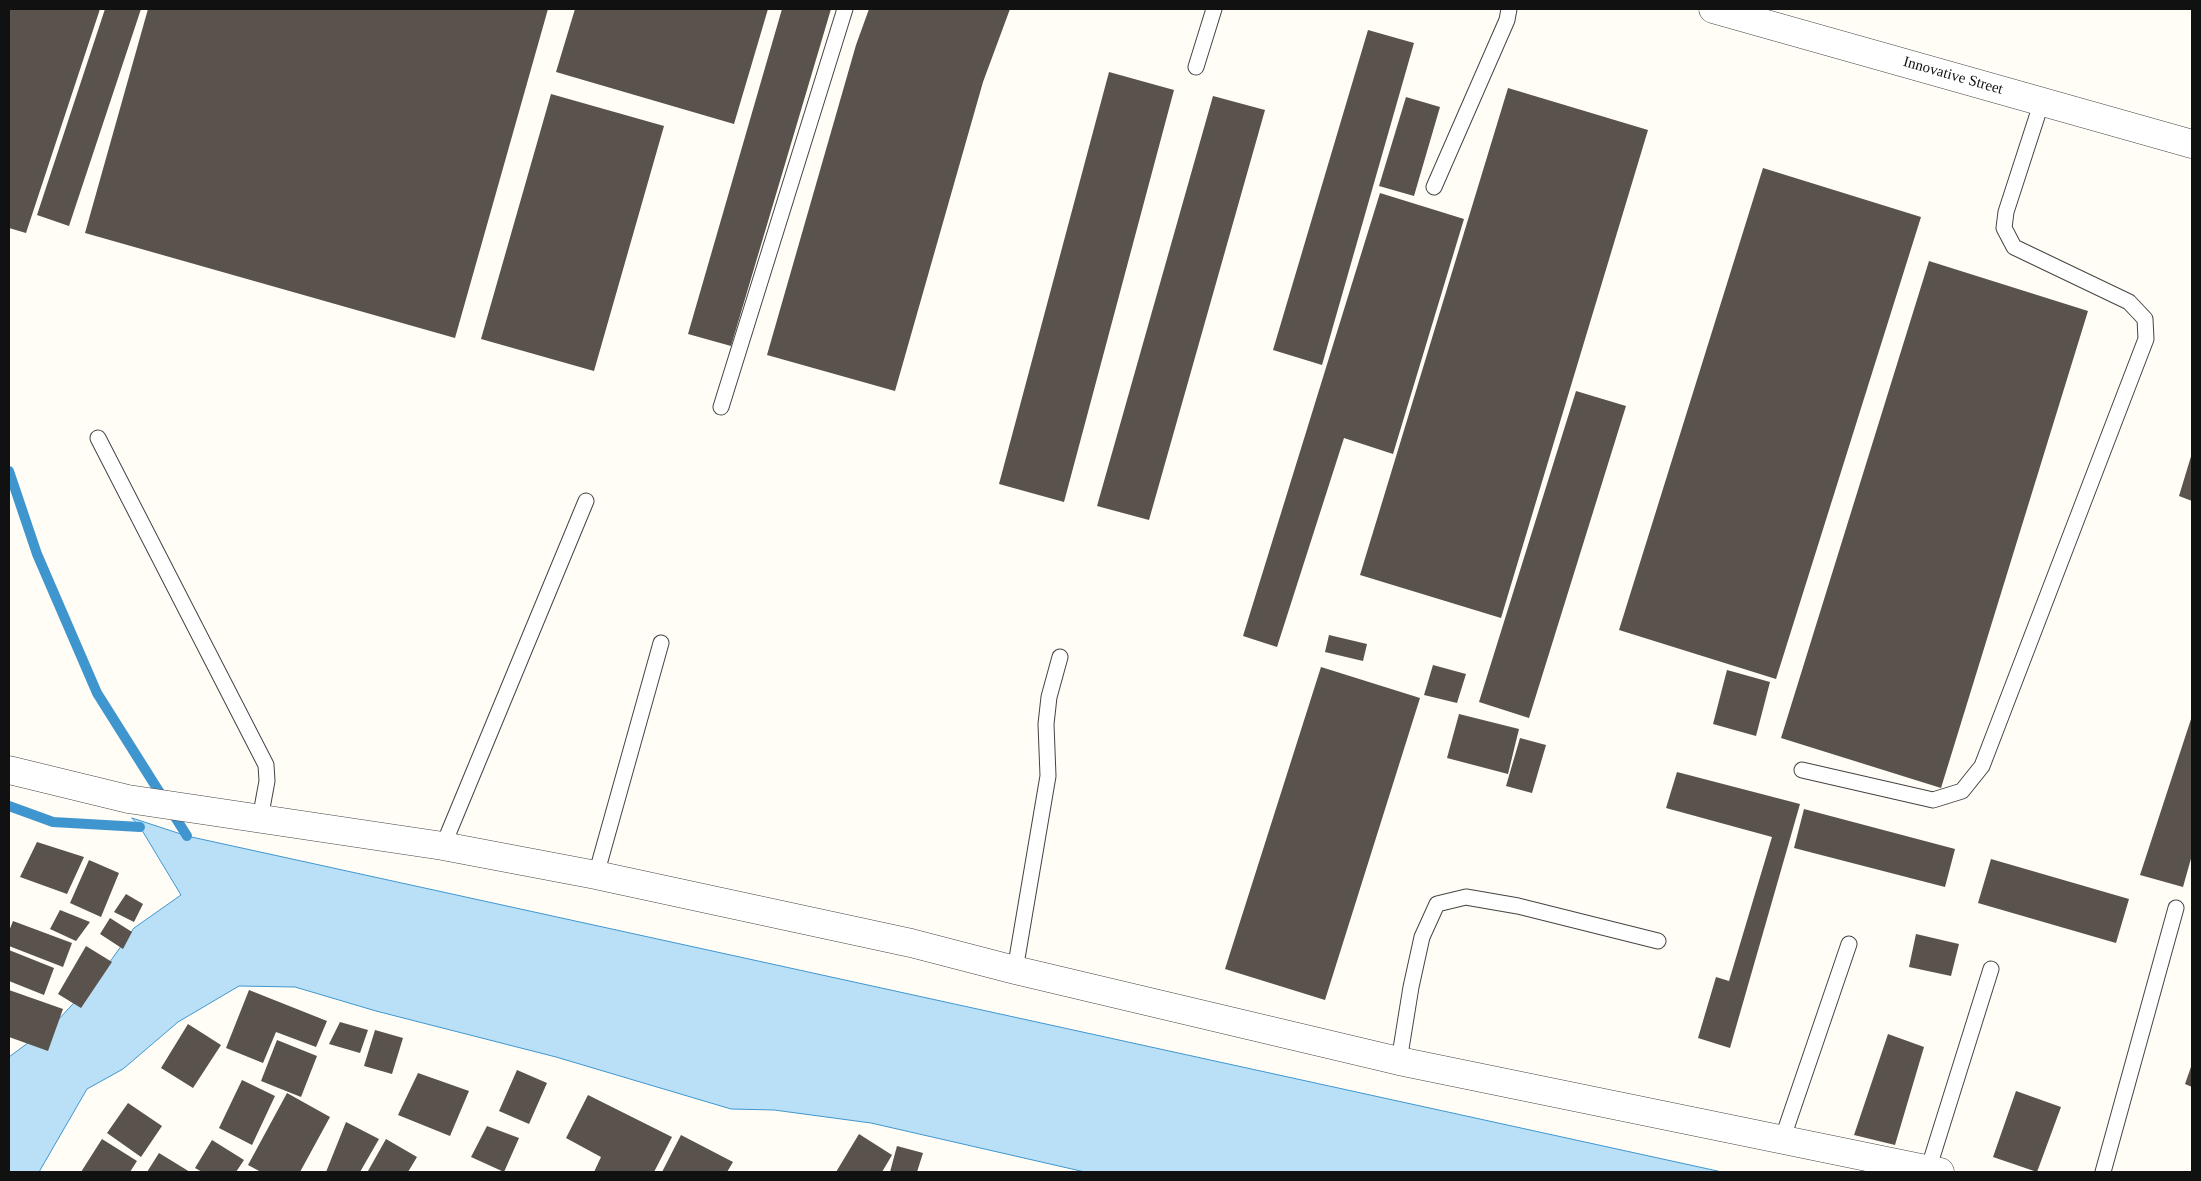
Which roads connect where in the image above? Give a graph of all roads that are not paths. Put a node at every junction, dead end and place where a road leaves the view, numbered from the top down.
1 (845, 9) edge
2 (1214, 9) edge
3 (1509, 9) edge
4 (1713, 9) edge
5 (1196, 67) dead end
6 (2042, 101) junction
7 (2192, 144) edge
8 (1434, 187) dead end
9 (721, 407) dead end
10 (98, 438) dead end
11 (586, 500) dead end
12 (661, 643) dead end
13 (1060, 657) dead end
14 (9, 770) edge
15 (1802, 770) dead end
16 (260, 819) junction
17 (443, 846) junction
18 (596, 875) junction
19 (2176, 908) dead end
20 (1658, 941) dead end
21 (1849, 944) dead end
22 (1991, 969) dead end
23 (1015, 970) junction
24 (1399, 1060) junction
25 (1782, 1140) junction
26 (1934, 1171) edge
27 (2103, 1172) edge

1 - 9 lane
2 - 5 lane
3 - 8 lane
4 - 6 street, Innovative Street
6 - 7 street, Innovative Street
6 - 15 lane
10 - 16 lane
11 - 17 lane
12 - 18 lane
13 - 23 lane
14 - 16 street
16 - 17 street
17 - 18 street
18 - 23 street
19 - 27 lane
20 - 24 lane
21 - 25 lane
22 - 26 lane
23 - 24 street
24 - 25 street
25 - 26 street

